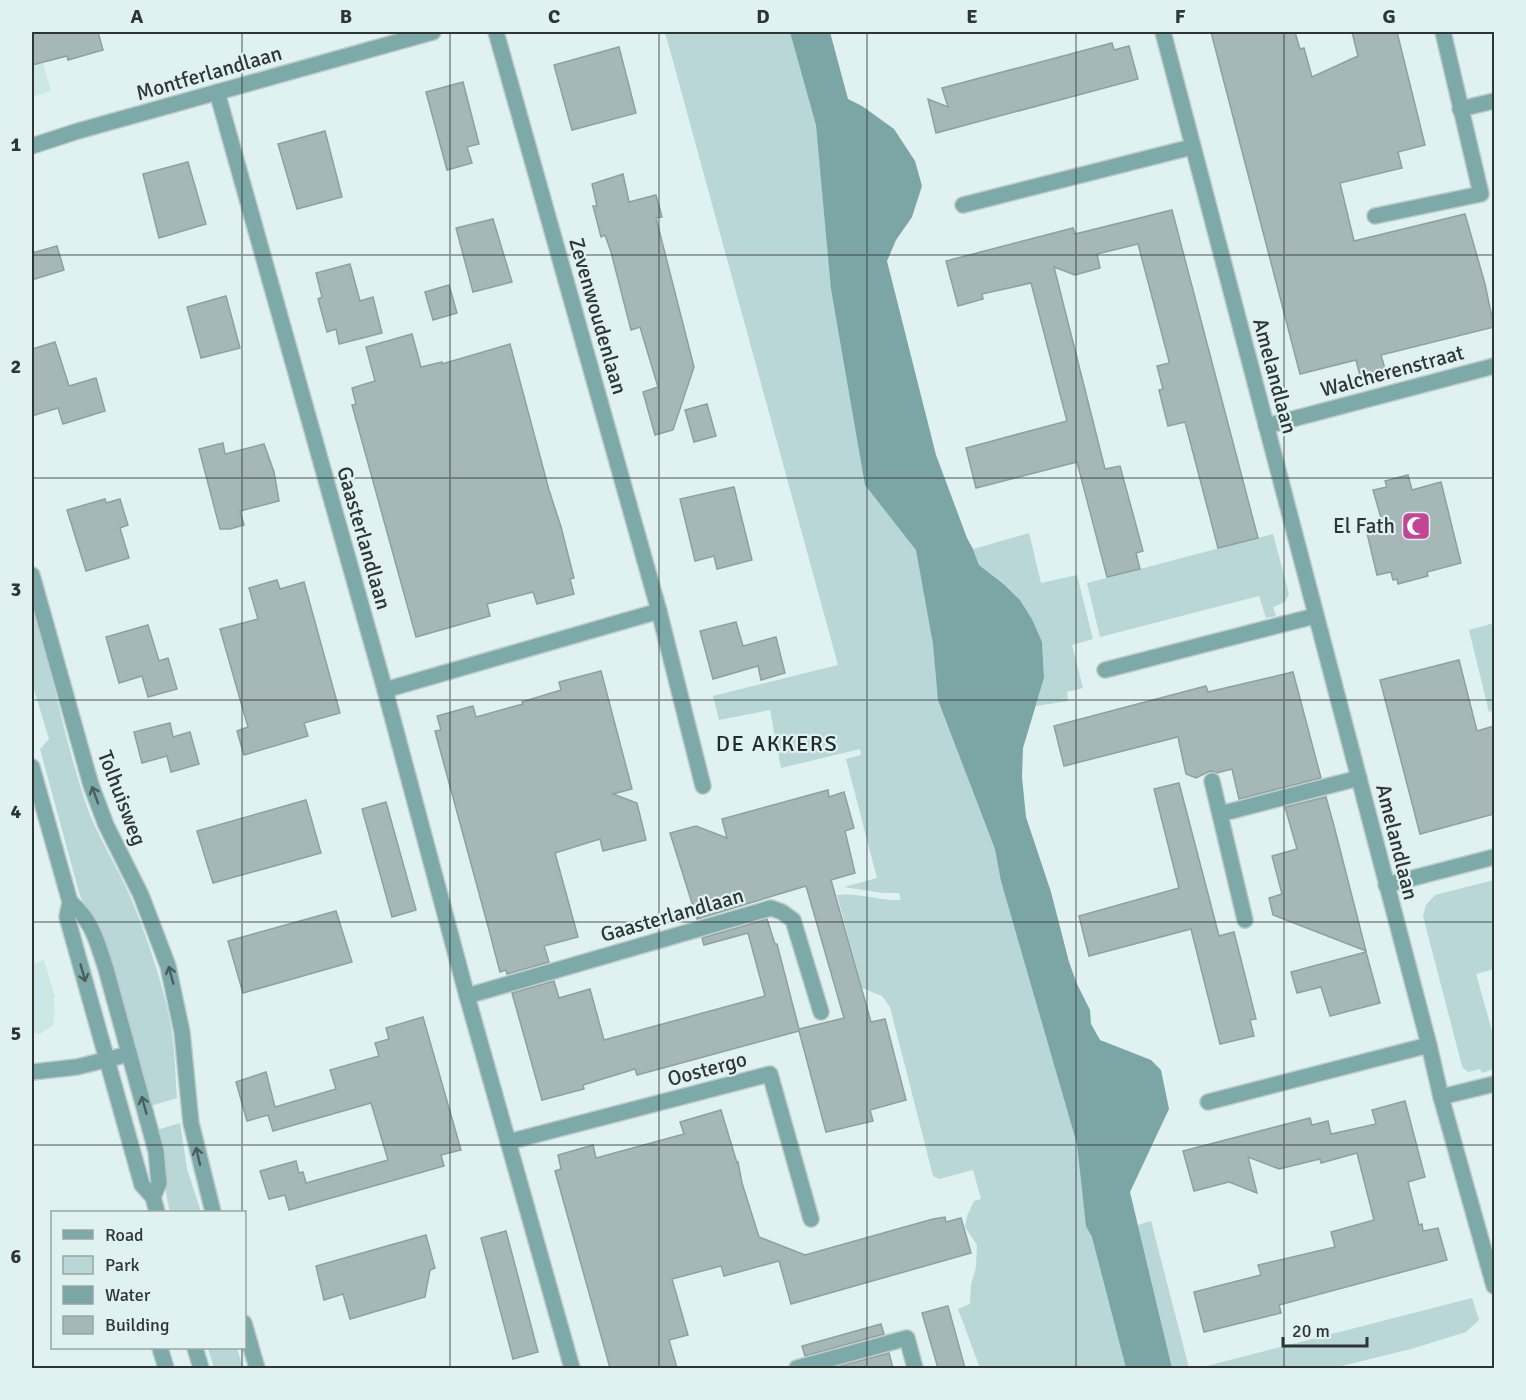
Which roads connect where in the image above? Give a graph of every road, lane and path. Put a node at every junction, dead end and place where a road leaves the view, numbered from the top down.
1 (433, 32) edge
2 (496, 32) edge
3 (1163, 32) edge
4 (1443, 32) edge
5 (217, 92) junction
6 (1494, 101) edge
7 (1460, 109) junction
8 (32, 146) edge
9 (1192, 147) junction
10 (963, 205) dead end
11 (1375, 216) dead end
12 (1494, 366) edge
13 (1266, 426) junction
14 (32, 575) edge
15 (659, 611) junction
16 (1315, 616) junction
17 (1105, 670) dead end
18 (385, 690) junction
19 (32, 767) edge
20 (1359, 778) junction
21 (1212, 781) dead end
22 (703, 786) dead end
23 (1220, 814) junction
24 (1494, 857) edge
25 (1386, 885) junction
26 (70, 902) junction
27 (1245, 920) dead end
28 (467, 996) junction
29 (821, 1012) dead end
30 (1429, 1045) junction
31 (129, 1054) junction
32 (106, 1060) junction
33 (32, 1072) edge
34 (1494, 1084) edge
35 (1441, 1097) junction
36 (1208, 1102) dead end
37 (508, 1142) junction
38 (153, 1197) junction
39 (157, 1211) edge
40 (213, 1211) edge
41 (811, 1220) dead end
42 (1494, 1286) edge
43 (246, 1330) edge
44 (161, 1349) edge
45 (196, 1349) edge
46 (166, 1368) edge
47 (201, 1368) edge
48 (257, 1368) edge
49 (572, 1368) edge
50 (797, 1368) edge
51 (915, 1368) edge

1 - 5 street, Montferlandlaan
2 - 15 street, Zevenwoudenlaan
3 - 9 street, Amelandlaan
4 - 7 street
5 - 8 street, Montferlandlaan
5 - 18 street, Gaasterlandlaan
6 - 7 street
7 - 11 street
9 - 10 street
9 - 13 street, Amelandlaan
12 - 13 street, Walcherenstraat
13 - 16 street, Amelandlaan
40 -> 14 street, Tolhuisweg
15 - 18 street
15 - 22 street, Zevenwoudenlaan
16 - 17 street
16 - 20 street, Amelandlaan
18 - 28 street, Gaasterlandlaan
19 - 26 street
20 - 23 street
20 - 25 street, Amelandlaan
21 - 23 street
23 - 27 street
24 - 25 street
25 - 30 street, Amelandlaan
26 - 31 street
26 -> 32 street
28 - 29 street, Gaasterlandlaan
28 - 37 street, Gaasterlandlaan
30 - 35 street, Amelandlaan
30 - 36 street
31 - 32 street
38 -> 31 street
32 - 33 street
32 - 38 street
34 - 35 street
35 - 42 street, Amelandlaan
37 - 41 street, Oostergo
37 - 49 street, Gaasterlandlaan
38 - 39 street
43 - 48 street
44 - 46 street
45 - 47 street
50 - 51 street

